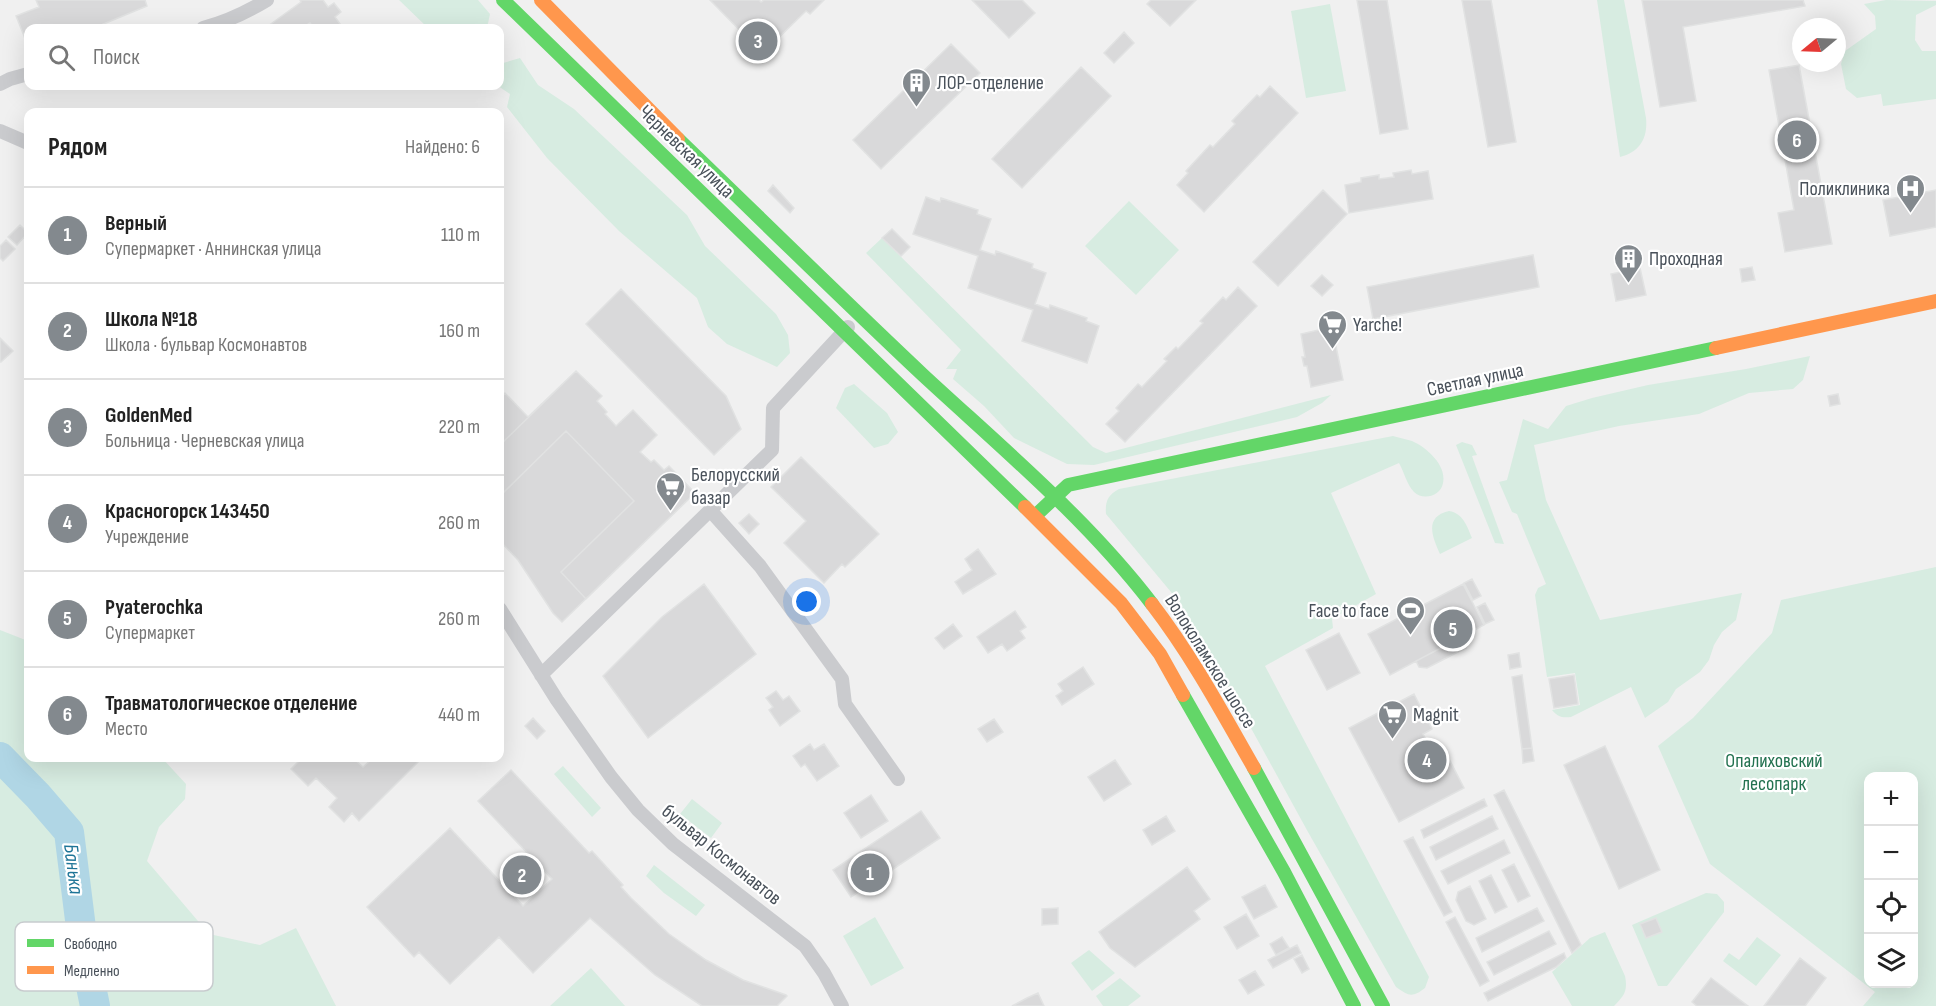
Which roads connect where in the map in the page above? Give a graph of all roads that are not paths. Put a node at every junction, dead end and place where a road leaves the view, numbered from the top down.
1 (267, 0) edge
2 (503, 0) edge
3 (541, 0) edge
4 (217, 24) edge
5 (24, 75) edge
6 (0, 84) edge
7 (0, 131) edge
8 (24, 141) edge
9 (1936, 301) edge
10 (860, 314) junction
11 (844, 330) junction
12 (1054, 496) junction
13 (710, 510) junction
14 (1035, 516) junction
15 (504, 615) edge
16 (541, 675) junction
17 (898, 779) dead end
18 (842, 1006) edge
19 (1354, 1006) edge
20 (1383, 1006) edge

1 - 4 street
2 - 11 main road, Черневская улица
3 - 10 main road, Черневская улица
5 - 6 street
7 - 8 street
9 - 12 main road, Светлая улица
10 - 11 street
10 - 12 main road, Волоколамское шоссе
11 - 13 street
11 - 14 main road, Волоколамское шоссе
12 - 14 main road, Светлая улица
12 - 20 main road, Волоколамское шоссе
13 - 16 street
13 - 17 street
14 - 19 main road, Волоколамское шоссе
15 - 16 street, бульвар Космонавтов
16 - 18 street, бульвар Космонавтов

